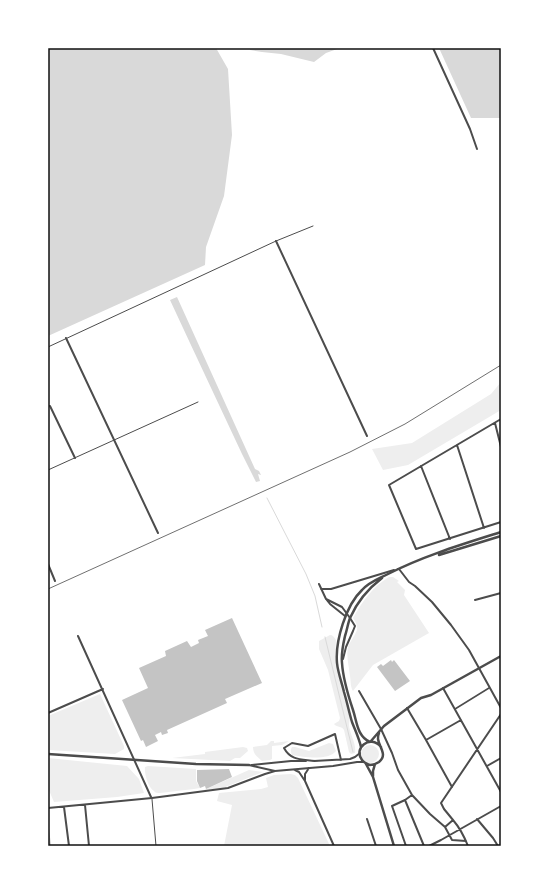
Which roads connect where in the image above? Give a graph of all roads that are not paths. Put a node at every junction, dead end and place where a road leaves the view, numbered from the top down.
1 (433, 48) edge
2 (477, 149) dead end
3 (313, 226) dead end
4 (276, 242) junction
5 (66, 338) junction
6 (48, 347) edge
7 (198, 402) dead end
8 (50, 406) dead end
9 (501, 419) edge
10 (495, 423) junction
11 (367, 436) dead end
12 (114, 440) junction
13 (457, 445) junction
14 (501, 447) edge
15 (74, 458) junction
16 (421, 466) junction
17 (48, 470) edge
18 (501, 522) edge
19 (484, 528) junction
20 (501, 532) edge
21 (158, 533) dead end
22 (501, 536) edge
23 (450, 539) junction
24 (421, 560) junction
25 (48, 564) edge
26 (399, 569) junction
27 (384, 576) junction
28 (55, 581) dead end
29 (319, 584) dead end
30 (321, 589) junction
31 (501, 593) edge
32 (326, 599) junction
33 (475, 600) dead end
34 (346, 614) junction
35 (350, 618) junction
36 (78, 636) dead end
37 (501, 656) edge
38 (342, 661) junction
39 (479, 668) junction
40 (443, 688) junction
41 (490, 688) junction
42 (103, 689) junction
43 (359, 691) dead end
44 (407, 708) junction
45 (455, 708) junction
46 (501, 708) edge
47 (48, 713) edge
48 (501, 714) edge
49 (461, 720) junction
50 (381, 729) junction
51 (379, 732) junction
52 (426, 740) junction
53 (370, 741) junction
54 (361, 747) junction
55 (381, 747) junction
56 (477, 749) junction
57 (360, 753) junction
58 (48, 754) edge
59 (501, 758) edge
60 (135, 760) junction
61 (341, 760) junction
62 (315, 761) junction
63 (365, 763) junction
64 (375, 764) junction
65 (249, 765) junction
66 (487, 766) junction
67 (309, 768) junction
68 (294, 770) junction
69 (275, 771) junction
70 (373, 777) junction
71 (305, 781) junction
72 (452, 787) junction
73 (501, 792) edge
74 (412, 795) junction
75 (152, 798) junction
76 (405, 800) junction
77 (85, 805) junction
78 (501, 806) edge
79 (64, 807) junction
80 (48, 808) edge
81 (367, 819) dead end
82 (477, 819) junction
83 (453, 820) junction
84 (445, 827) junction
85 (460, 829) junction
86 (449, 835) junction
87 (466, 841) junction
88 (69, 846) edge
89 (89, 846) edge
90 (156, 846) edge
91 (334, 846) edge
92 (376, 846) edge
93 (394, 846) edge
94 (406, 846) edge
95 (424, 846) edge
96 (428, 846) edge
97 (468, 846) edge
98 (498, 846) edge

1 - 2 street
3 - 4 lane
4 - 5 lane
4 - 11 street
5 - 6 lane
5 - 12 street
7 - 12 lane
8 - 15 street
9 - 10 street
10 - 13 street
10 - 14 street
12 - 15 lane
12 - 21 street
13 - 16 street
13 - 19 street
15 - 17 lane
16 - 23 street
16 - 23 street
18 - 19 street
19 - 23 street
20 - 24 street
22 - 24 street
24 - 26 street
25 - 28 street
26 - 27 street
26 - 30 street
26 - 39 street
27 - 34 street
27 - 35 street
29 - 30 street
30 - 32 street
31 - 33 street
32 - 34 street
32 - 34 street
34 - 35 street
34 - 54 street
35 - 38 street
35 - 38 street
36 - 42 street
37 - 39 street
38 - 53 street
39 - 40 street
39 - 41 street
40 - 44 street
40 - 45 street
41 - 45 street
41 - 46 street
42 - 47 street
42 - 60 street
43 - 50 street
44 - 50 street
44 - 52 street
45 - 49 street
48 - 56 street
49 - 52 street
49 - 56 street
50 - 51 street
50 - 74 street
51 - 53 street
51 - 55 street
52 - 72 street
53 - 54 street
53 - 55 street
54 - 57 street
55 - 64 street
56 - 66 street
56 - 72 street
57 - 61 street
57 - 63 street
58 - 60 street
59 - 66 street
60 - 65 street
60 - 75 street
61 - 62 street
61 - 62 street
62 - 65 street
63 - 64 street
63 - 67 street
63 - 70 street
64 - 70 street
65 - 69 street
66 - 73 street
67 - 68 street
67 - 71 street
68 - 69 street
68 - 71 street
69 - 75 street
70 - 93 street
71 - 91 street
72 - 83 street
74 - 76 street
74 - 84 street
75 - 77 street
75 - 90 lane
76 - 94 street
76 - 95 street
77 - 79 street
77 - 89 street
78 - 82 street
79 - 80 street
79 - 88 street
81 - 92 street
82 - 85 street
82 - 98 street
83 - 84 street
83 - 85 street
84 - 86 street
85 - 86 street
85 - 87 street
86 - 87 street
86 - 96 street
87 - 97 street

